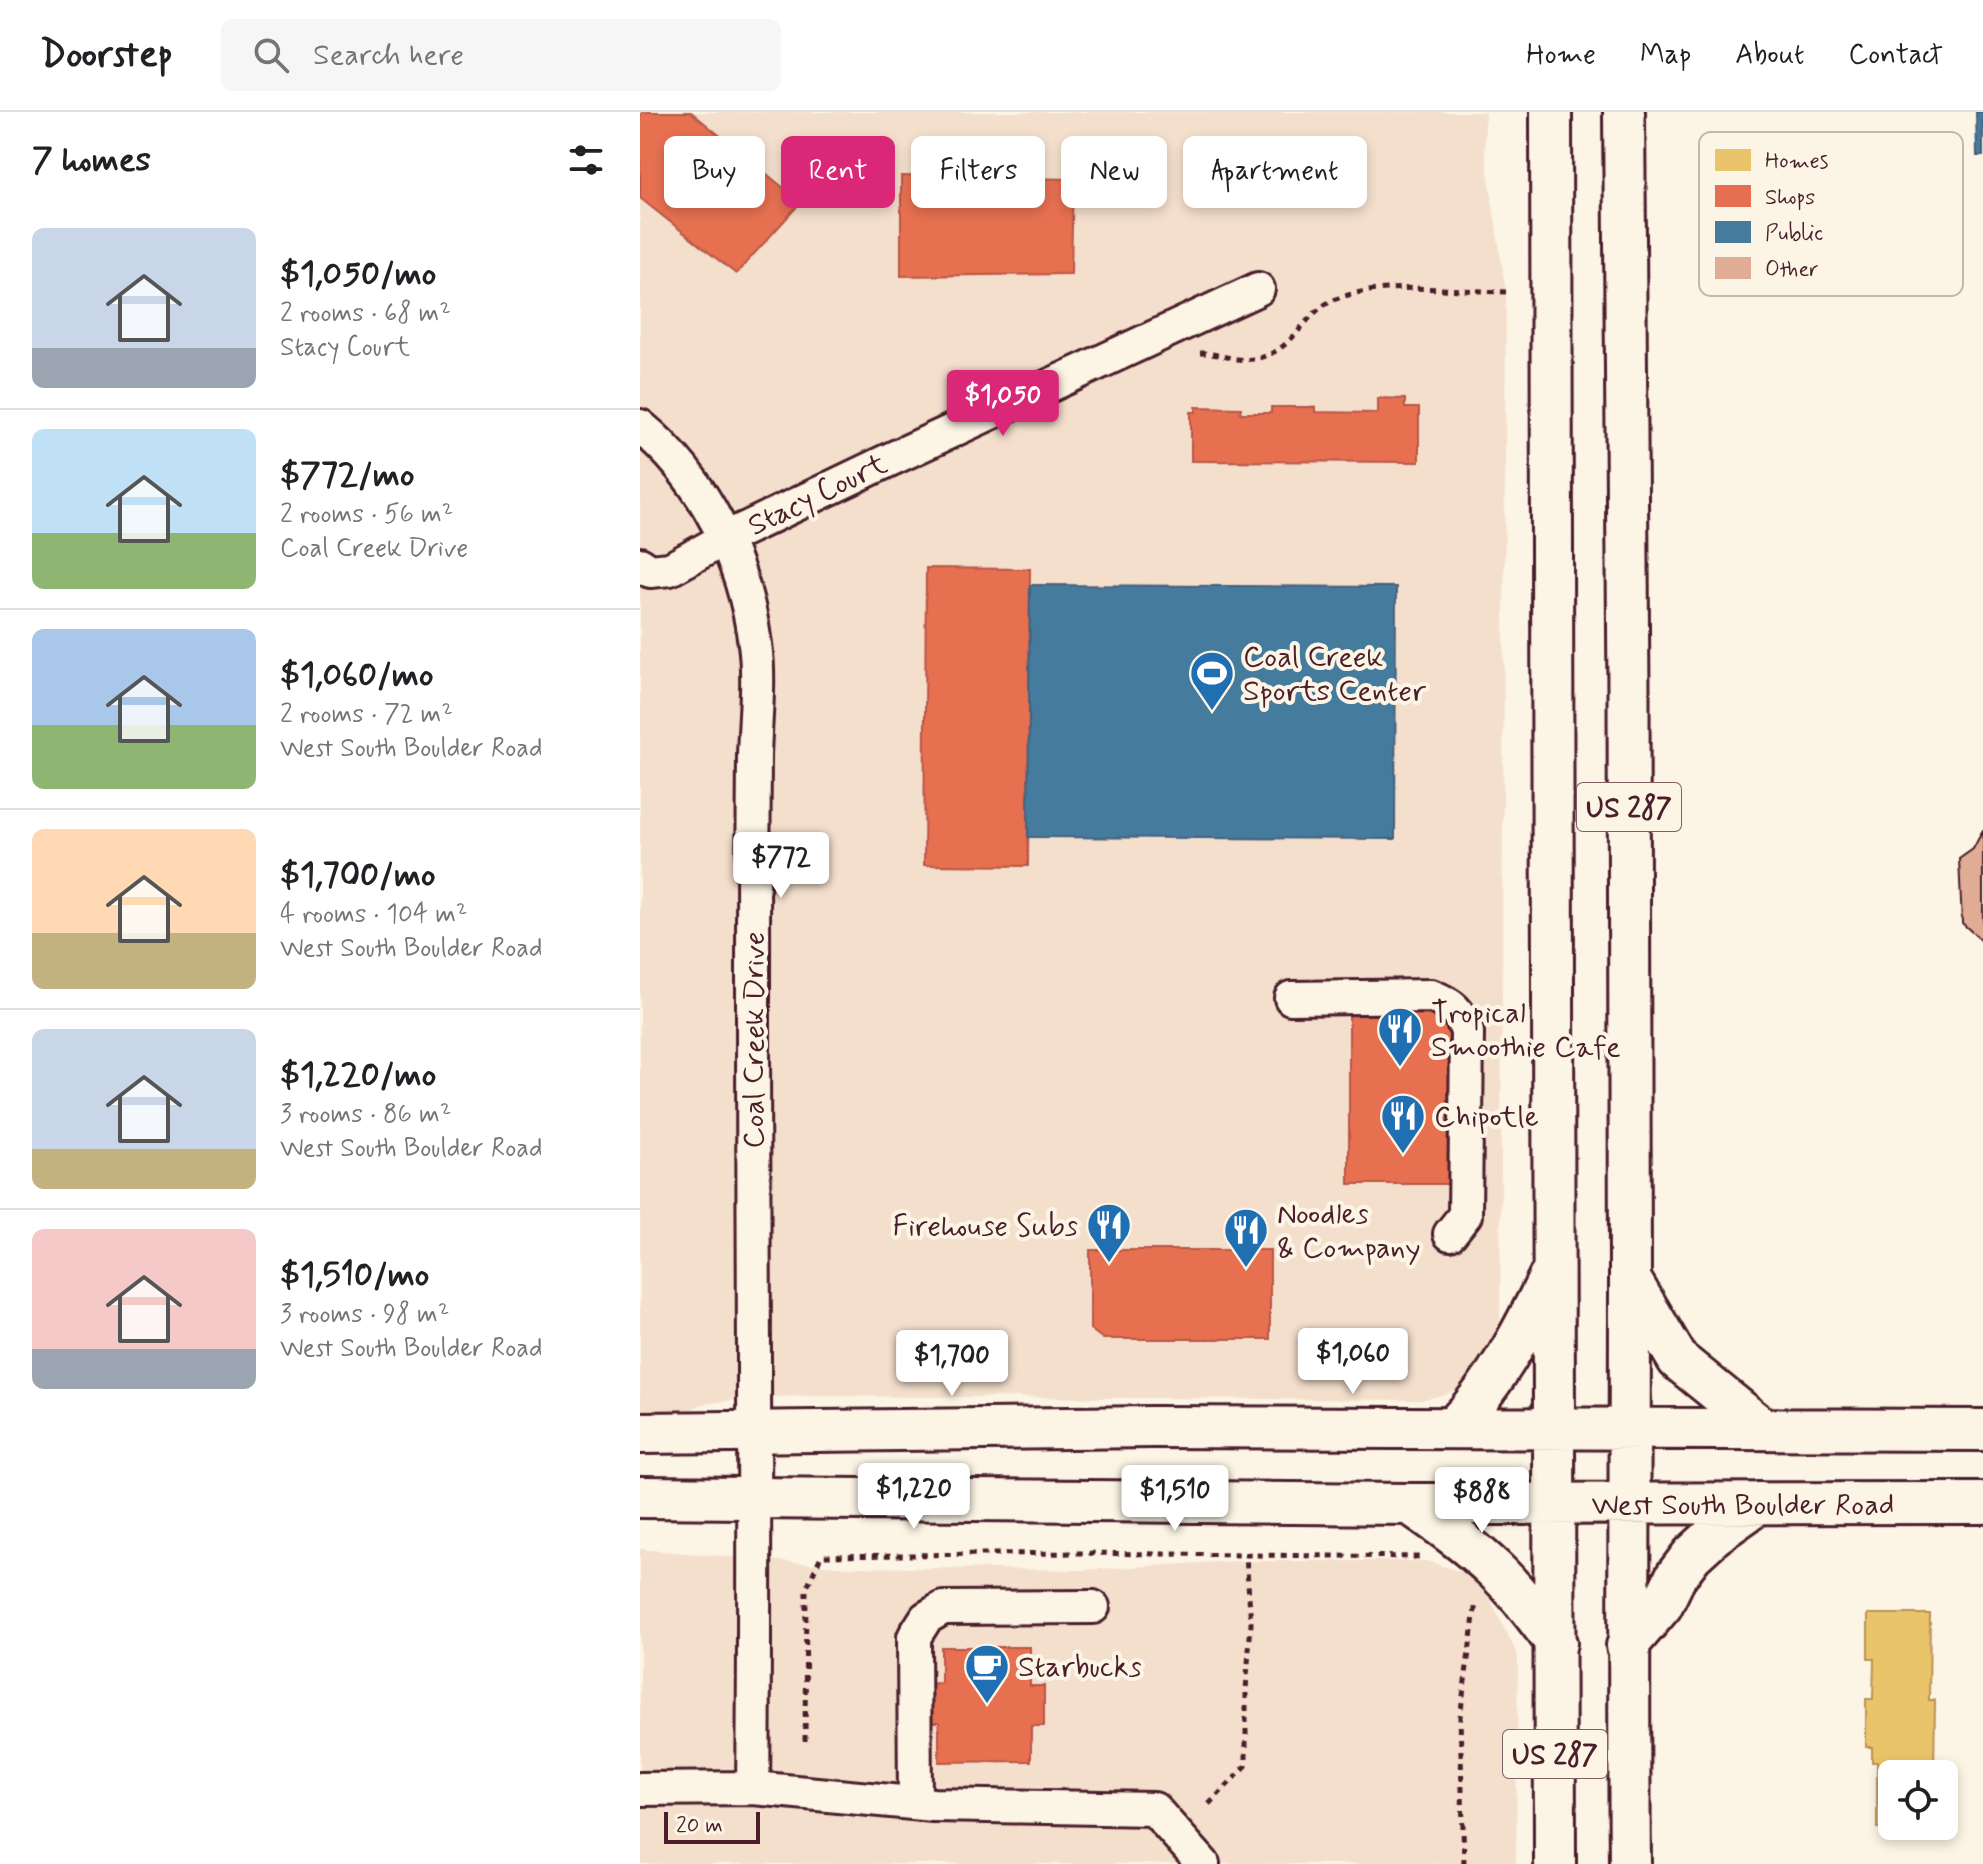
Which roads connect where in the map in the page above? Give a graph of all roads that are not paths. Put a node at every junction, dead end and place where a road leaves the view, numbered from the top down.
1 (1551, 112) edge
2 (1624, 112) edge
3 (1258, 289) dead end
4 (640, 426) edge
5 (726, 538) junction
6 (640, 564) edge
7 (1291, 998) dead end
8 (1450, 1234) dead end
9 (1554, 1268) junction
10 (1630, 1279) junction
11 (1453, 1428) junction
12 (1554, 1429) junction
13 (1629, 1429) junction
14 (1763, 1429) junction
15 (1983, 1430) edge
16 (640, 1433) edge
17 (753, 1433) junction
18 (640, 1497) edge
19 (755, 1498) junction
20 (1629, 1503) junction
21 (1759, 1503) junction
22 (1983, 1503) edge
23 (1410, 1504) junction
24 (1555, 1504) junction
25 (1093, 1607) dead end
26 (1556, 1643) junction
27 (1627, 1646) junction
28 (753, 1788) junction
29 (640, 1789) edge
30 (915, 1803) junction
31 (1203, 1864) edge
32 (1555, 1864) edge
33 (1630, 1864) edge

1 - 9 main road, US 287
2 - 10 main road, US 287
3 - 5 street, Stacy Court
4 - 5 street, Coal Creek Drive
5 - 6 street, Stacy Court
5 - 17 street, Coal Creek Drive
7 - 8 street
9 - 11 main road
9 - 12 main road, US 287
10 - 13 main road, US 287
10 - 14 main road
11 - 12 main road
11 - 17 main road
12 - 13 main road
12 - 24 main road, US 287
13 - 14 main road
13 - 20 main road, US 287
14 - 15 main road
16 - 17 main road
17 - 19 street, Coal Creek Drive
18 - 19 main road, West South Boulder Road
19 - 23 main road, West South Boulder Road
19 - 28 street, Coal Creek Drive
20 - 21 main road, West South Boulder Road
20 - 24 main road, West South Boulder Road
20 - 27 main road, US 287
21 - 22 main road, West South Boulder Road
21 - 27 main road
23 - 24 main road, West South Boulder Road
23 - 26 main road
24 - 26 main road, US 287
25 - 30 street
26 - 32 main road, US 287
27 - 33 main road, US 287
28 - 29 street
28 - 30 street
30 - 31 street

